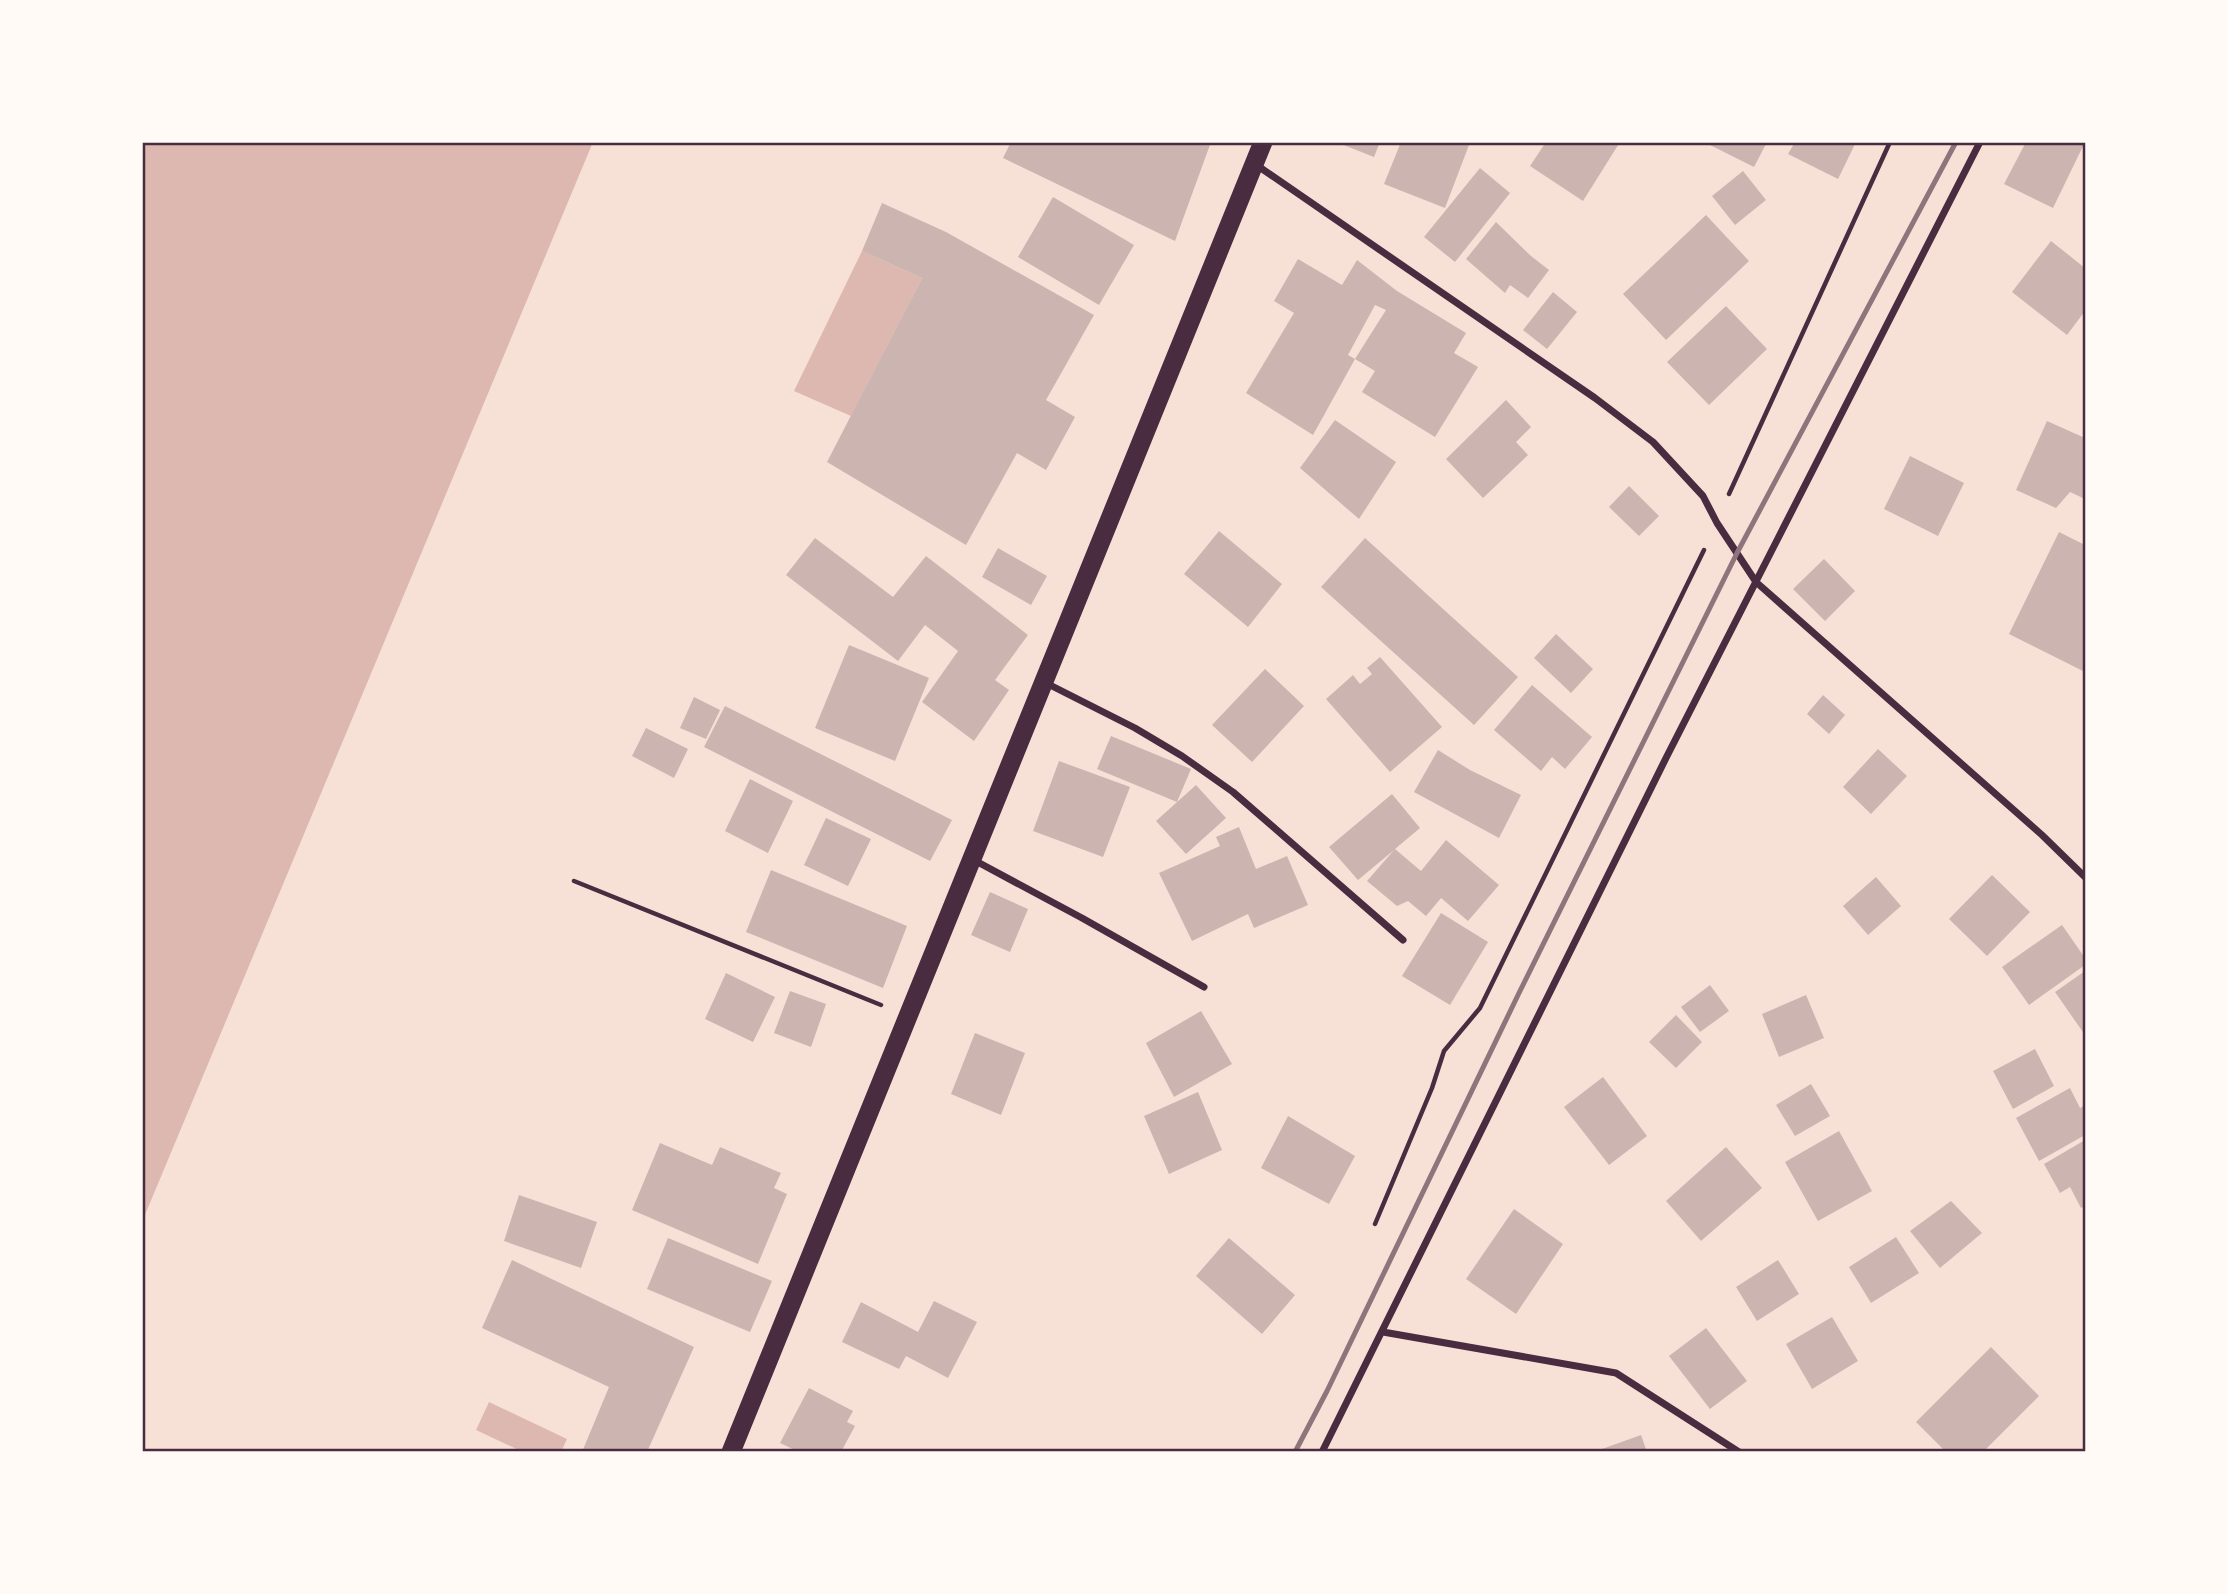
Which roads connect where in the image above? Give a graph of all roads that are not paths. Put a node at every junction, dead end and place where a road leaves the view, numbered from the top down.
1 (1264, 142) edge
2 (1980, 142) edge
3 (1254, 163) junction
4 (1756, 582) junction
5 (1044, 682) junction
6 (972, 859) junction
7 (2085, 877) edge
8 (1404, 940) dead end
9 (1204, 987) dead end
10 (1383, 1332) junction
11 (731, 1452) edge
12 (1322, 1452) edge
13 (1739, 1452) edge

1 - 3 highway
2 - 4 street
3 - 4 street
3 - 5 highway
4 - 7 street
4 - 10 street
5 - 6 highway
5 - 8 street
6 - 9 street
6 - 11 highway
10 - 12 street
10 - 13 street

